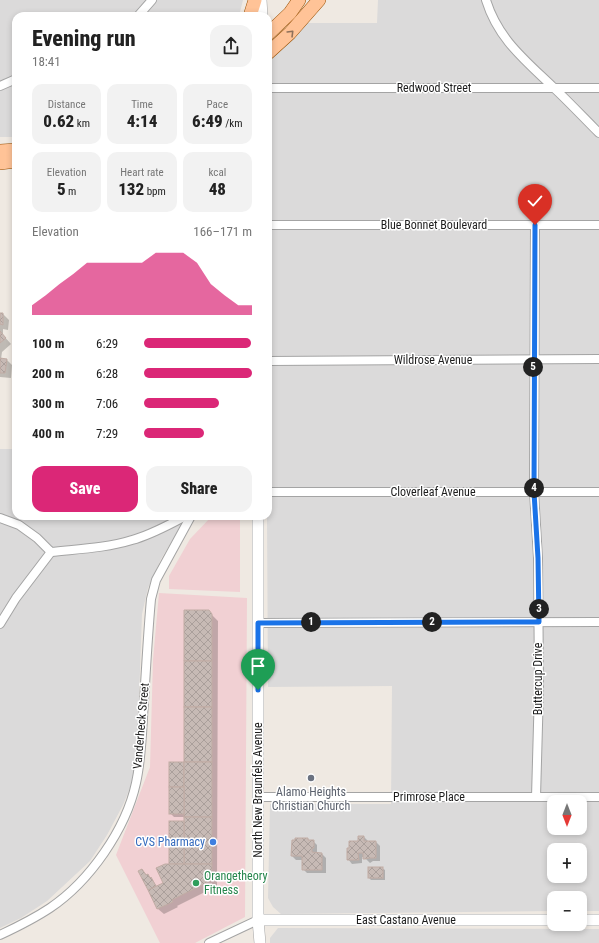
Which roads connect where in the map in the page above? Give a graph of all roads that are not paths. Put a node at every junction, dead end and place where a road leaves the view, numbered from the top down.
1 (152, 0) edge
2 (255, 0) edge
3 (261, 0) edge
4 (299, 0) edge
5 (319, 0) edge
6 (486, 0) edge
7 (493, 0) edge
8 (142, 12) edge
9 (251, 12) edge
10 (262, 12) edge
11 (490, 12) junction
12 (272, 30) edge
13 (272, 49) edge
14 (12, 81) edge
15 (0, 86) edge
16 (272, 88) edge
17 (554, 88) junction
18 (599, 88) edge
19 (599, 133) edge
20 (12, 150) edge
21 (0, 151) edge
22 (12, 162) edge
23 (0, 163) edge
24 (272, 225) edge
25 (535, 225) junction
26 (599, 225) edge
27 (533, 360) junction
28 (599, 360) edge
29 (272, 361) edge
30 (272, 492) edge
31 (534, 492) junction
32 (599, 492) edge
33 (0, 518) edge
34 (178, 520) edge
35 (189, 520) edge
36 (258, 520) edge
37 (52, 552) junction
38 (539, 622) junction
39 (599, 622) edge
40 (258, 623) junction
41 (0, 624) edge
42 (536, 797) junction
43 (599, 797) edge
44 (258, 798) junction
45 (258, 920) junction
46 (547, 920) edge
47 (587, 920) edge
48 (599, 920) edge
49 (0, 935) edge
50 (210, 943) edge
51 (260, 943) edge

1 - 8 street
2 - 9 main road
3 - 10 street
4 - 12 main road
13 -> 5 main road
6 - 11 street
7 - 11 street
11 - 17 street
14 - 15 street
16 - 17 street, Redwood Street
17 - 18 street, Redwood Street
17 - 19 street
20 - 21 main road
22 - 23 main road
24 - 25 street, Blue Bonnet Boulevard
25 - 26 street, Blue Bonnet Boulevard
25 - 27 street, Buttercup Drive
27 - 28 street, Wildrose Avenue
27 - 29 street, Wildrose Avenue
27 - 31 street, Buttercup Drive
30 - 31 street, Cloverleaf Avenue
31 - 32 street, Cloverleaf Avenue
31 - 38 street, Buttercup Drive
33 - 37 street
34 - 37 street
35 - 49 street, Vanderheck Street
36 - 40 street, North New Braunfels Avenue
37 - 41 street
38 - 39 street
38 - 40 street
38 - 42 street, Buttercup Drive
40 - 44 street, North New Braunfels Avenue
42 - 43 street, Primrose Place
42 - 44 street, Primrose Place
44 - 45 street, North New Braunfels Avenue
45 - 46 street, East Castano Avenue
45 - 50 street
45 - 51 street, North New Braunfels Avenue
47 - 48 street

